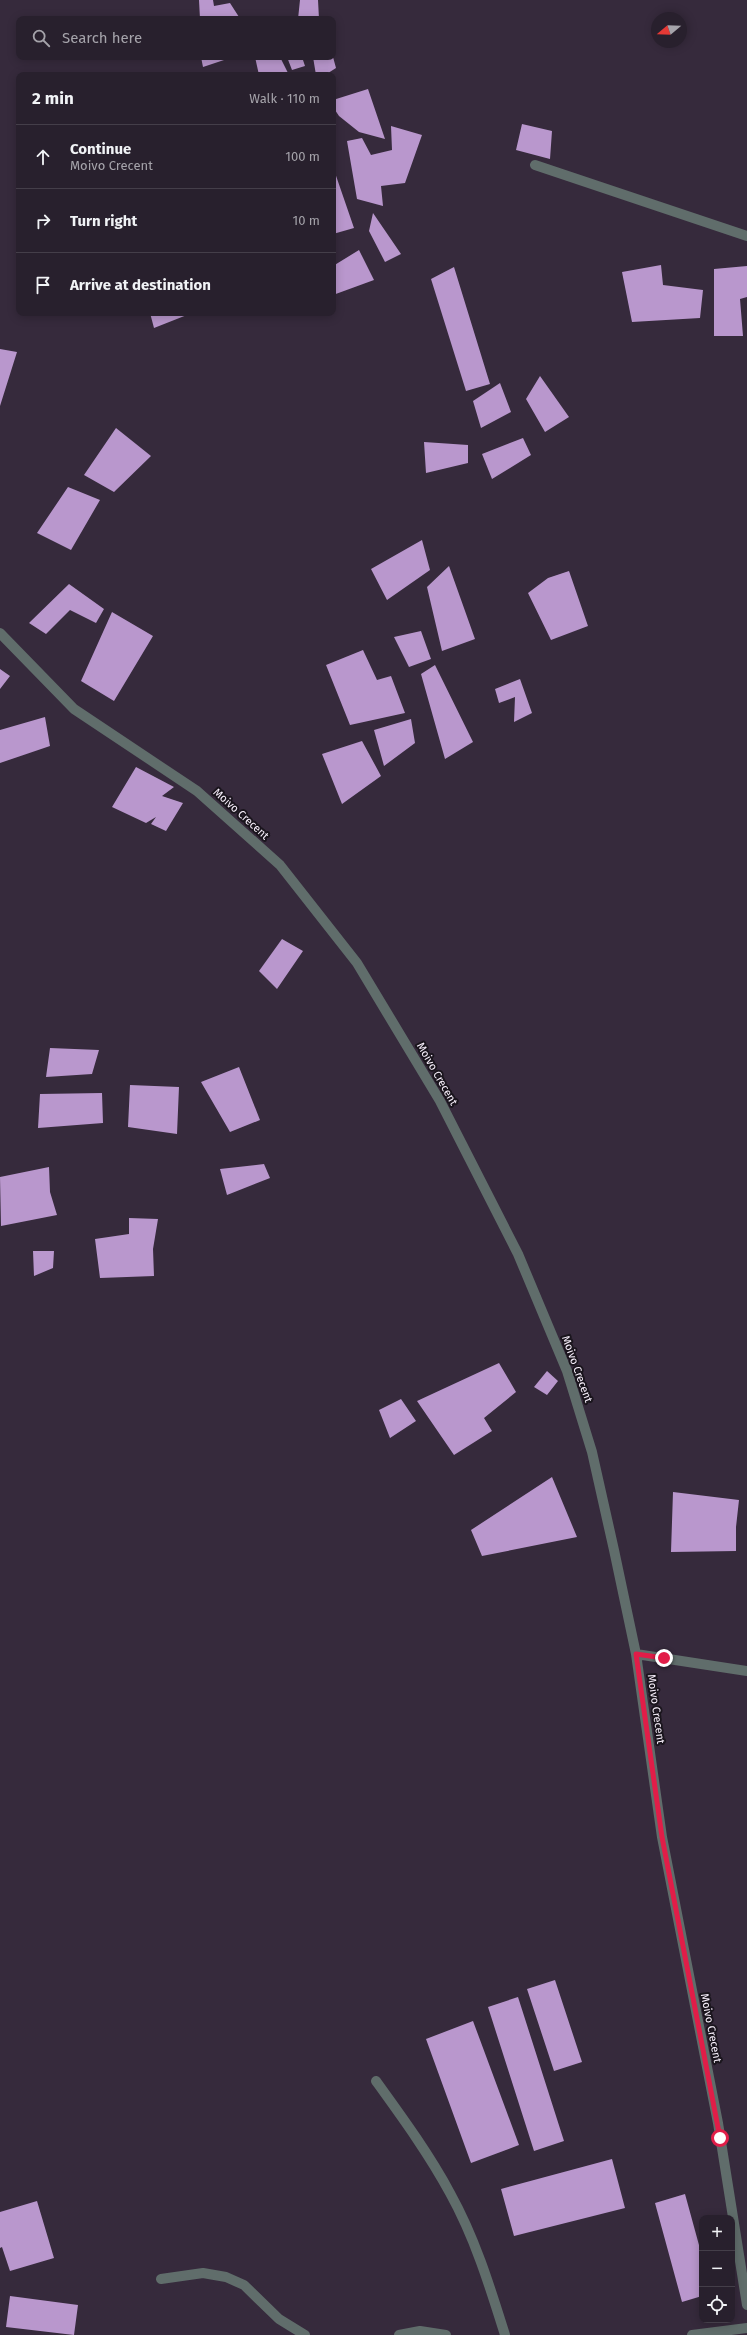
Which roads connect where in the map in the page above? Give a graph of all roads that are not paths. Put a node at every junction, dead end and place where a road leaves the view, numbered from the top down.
1 (535, 165) dead end
2 (747, 236) edge
3 (0, 633) edge
4 (636, 1654) junction
5 (747, 1671) edge
6 (376, 2081) dead end
7 (161, 2279) dead end
8 (747, 2305) edge
9 (747, 2328) edge
10 (305, 2335) edge
11 (399, 2335) edge
12 (446, 2335) edge
13 (505, 2335) edge
14 (692, 2335) edge

1 - 2 street
3 - 4 street, Moivo Crecent
4 - 5 street
4 - 8 street, Moivo Crecent
6 - 13 street
7 - 10 street
9 - 14 street
11 - 12 street

